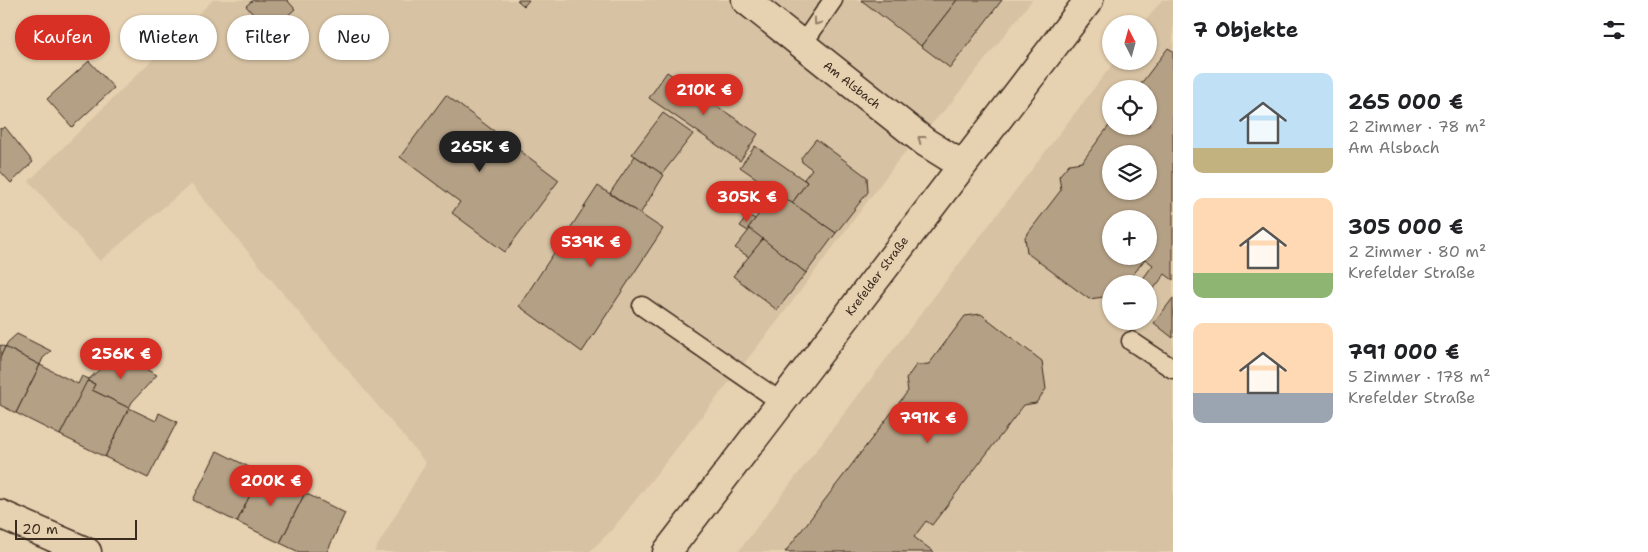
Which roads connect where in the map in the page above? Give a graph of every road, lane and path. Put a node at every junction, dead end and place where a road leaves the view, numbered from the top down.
1 (833, 0) edge
2 (1089, 0) edge
3 (758, 4) edge
4 (802, 44) junction
5 (962, 165) junction
6 (642, 306) dead end
7 (1131, 341) dead end
8 (1173, 370) edge
9 (781, 402) junction
10 (0, 514) edge
11 (87, 552) edge
12 (667, 552) edge

1 -> 4 lane
2 - 5 main road, Krefelder Straße
3 - 4 main road, Am Alsbach
5 -> 4 main road, Am Alsbach
5 - 9 main road, Krefelder Straße
6 - 9 lane
7 - 8 lane
9 - 12 main road, Krefelder Straße
10 - 11 main road

